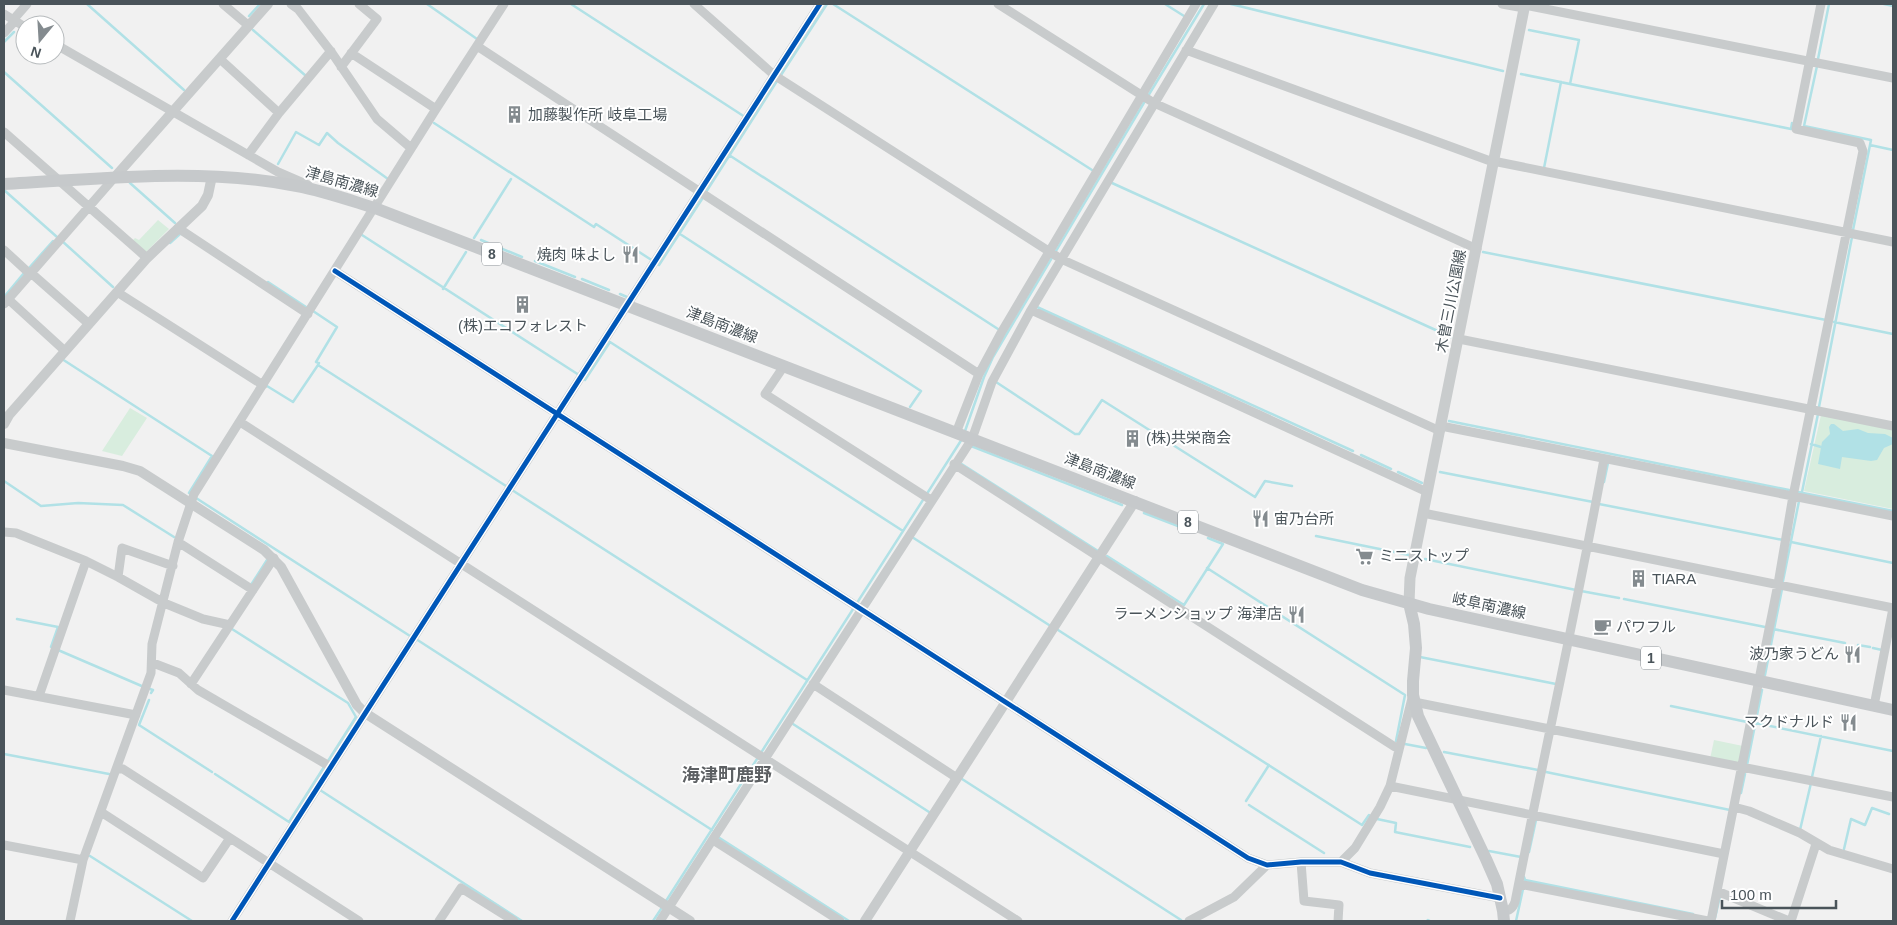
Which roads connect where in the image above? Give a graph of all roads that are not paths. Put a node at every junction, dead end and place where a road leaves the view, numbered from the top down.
1 (27, 4) edge
2 (223, 4) edge
3 (268, 4) edge
4 (291, 4) edge
5 (360, 4) edge
6 (504, 4) edge
7 (694, 4) edge
8 (820, 4) edge
9 (998, 4) edge
10 (1196, 4) edge
11 (1214, 4) edge
12 (1502, 4) edge
13 (1821, 4) edge
14 (1525, 6) edge
15 (4, 14) edge
16 (14, 21) junction
17 (249, 26) junction
18 (4, 33) edge
19 (477, 46) junction
20 (65, 50) edge
21 (1186, 50) junction
22 (331, 51) junction
23 (351, 53) junction
24 (220, 59) junction
25 (1809, 61) junction
26 (341, 67) junction
27 (774, 75) junction
28 (1893, 78) edge
29 (1142, 96) junction
30 (1153, 103) junction
31 (436, 109) junction
32 (173, 112) junction
33 (279, 113) junction
34 (4, 132) edge
35 (412, 148) junction
36 (248, 155) junction
37 (1493, 162) junction
38 (212, 176) junction
39 (114, 178) junction
40 (60, 181) junction
41 (4, 184) edge
42 (699, 192) junction
43 (326, 193) junction
44 (89, 206) junction
45 (375, 208) junction
46 (178, 228) junction
47 (1847, 233) junction
48 (1893, 242) edge
49 (1477, 248) junction
50 (4, 250) edge
51 (1050, 252) junction
52 (147, 258) junction
53 (1060, 258) junction
54 (335, 271) junction
55 (30, 273) junction
56 (117, 292) junction
57 (6, 301) edge
58 (626, 305) junction
59 (1031, 310) junction
60 (308, 314) junction
61 (89, 324) junction
62 (1459, 339) junction
63 (65, 351) junction
64 (784, 366) junction
65 (979, 374) junction
66 (263, 385) junction
67 (1811, 410) junction
68 (558, 414) junction
69 (240, 422) junction
70 (4, 424) edge
71 (1893, 426) edge
72 (1440, 429) junction
73 (964, 436) junction
74 (4, 443) edge
75 (1604, 459) junction
76 (954, 464) junction
77 (1427, 492) junction
78 (1793, 496) junction
79 (927, 498) junction
80 (1134, 502) junction
81 (190, 503) junction
82 (1423, 513) junction
83 (1893, 516) edge
84 (4, 532) edge
85 (178, 542) junction
86 (1588, 546) junction
87 (1099, 557) junction
88 (274, 558) junction
89 (86, 561) junction
90 (461, 563) junction
91 (173, 566) junction
92 (118, 577) junction
93 (1778, 584) junction
94 (253, 590) junction
95 (164, 603) junction
96 (1409, 603) junction
97 (858, 607) junction
98 (1893, 608) edge
99 (230, 625) junction
100 (1570, 640) junction
101 (153, 663) junction
102 (1759, 681) junction
103 (191, 684) junction
104 (813, 684) junction
105 (4, 690) edge
106 (39, 696) junction
107 (1414, 698) junction
108 (1006, 702) junction
109 (1874, 706) junction
110 (1893, 710) edge
111 (365, 713) junction
112 (136, 715) junction
113 (1550, 729) junction
114 (1399, 748) junction
115 (761, 757) junction
116 (331, 767) junction
117 (1742, 767) junction
118 (118, 768) junction
119 (957, 778) junction
120 (1390, 786) junction
121 (1893, 796) edge
122 (1459, 800) junction
123 (1734, 808) junction
124 (101, 812) junction
125 (1532, 814) junction
126 (714, 837) junction
127 (230, 838) junction
128 (1816, 844) junction
129 (4, 845) edge
130 (910, 852) junction
131 (1724, 854) junction
132 (83, 860) junction
133 (1301, 862) junction
134 (1341, 862) junction
135 (269, 863) junction
136 (1267, 865) junction
137 (1893, 868) edge
138 (1518, 884) junction
139 (1717, 891) junction
140 (1500, 898) junction
141 (666, 906) junction
142 (1503, 916) edge
143 (70, 921) edge
144 (232, 921) edge
145 (359, 921) edge
146 (439, 921) edge
147 (514, 921) edge
148 (660, 921) edge
149 (690, 921) edge
150 (840, 921) edge
151 (865, 921) edge
152 (1018, 921) edge
153 (1189, 921) edge
154 (1338, 921) edge
155 (1710, 921) edge
156 (1790, 921) edge

1 - 16 street
2 - 17 street
3 - 17 street
4 - 22 street
5 - 23 street
6 - 19 street
7 - 27 street
8 - 27 street
9 - 29 street
10 - 29 street
11 - 21 street
12 - 14 street
13 - 25 street
14 - 25 street
14 - 37 main road, 木曽三川公園線
15 - 16 street
16 - 18 street
17 - 24 street
19 - 31 street
19 - 42 street
20 - 32 street
21 - 30 street
21 - 37 street
22 - 26 street
22 - 33 street
23 - 26 street
23 - 31 street
24 - 32 street
24 - 33 street
25 - 28 street
25 - 47 street
26 - 35 street
27 - 42 street
27 - 51 street
29 - 30 street
29 - 51 street
30 - 49 street
30 - 53 street
31 - 35 street
32 - 36 street
32 - 39 street
33 - 36 street
34 - 40 street
35 - 45 street
36 - 43 street
37 - 47 street
37 - 49 main road, 木曽三川公園線
38 - 39 main road, 津島南濃線 / 8
38 - 43 main road, 津島南濃線 / 8
38 - 46 street
39 - 40 main road, 津島南濃線 / 8
39 - 44 street
40 - 41 main road, 津島南濃線 / 8
40 - 44 street
42 - 58 street
42 - 65 street
43 - 45 main road, 津島南濃線 / 8
44 - 52 street
44 - 55 street
45 - 54 street
45 - 58 main road, 津島南濃線 / 8
46 - 52 street
46 - 60 street
47 - 48 street
47 - 67 street
49 - 62 main road, 木曽三川公園線
50 - 55 street
51 - 53 street
51 - 65 street
52 - 56 street
53 - 59 street
53 - 72 street
54 - 60 street
54 - 68 street
55 - 57 street
55 - 61 street
56 - 61 street
56 - 66 street
57 - 63 street
58 - 64 main road, 津島南濃線 / 8
58 - 68 street
59 - 73 street
59 - 77 street
60 - 66 street
61 - 63 street
62 - 67 street
62 - 72 main road, 木曽三川公園線
63 - 70 street
64 - 73 main road, 津島南濃線 / 8
64 - 79 street
65 - 73 street
66 - 69 street
67 - 71 street
67 - 78 street
68 - 90 street
68 - 97 street
69 - 81 street
69 - 90 street
72 - 75 street
72 - 77 main road, 木曽三川公園線
73 - 76 street
73 - 80 main road, 津島南濃線 / 8
74 - 81 street
75 - 78 street
75 - 86 street
76 - 79 street
76 - 87 street
77 - 82 main road, 木曽三川公園線
78 - 83 street
78 - 93 street
79 - 97 street
80 - 87 street
80 - 96 main road, 津島南濃線 / 8
81 - 85 street
81 - 88 street
82 - 86 street
82 - 96 main road, 木曽三川公園線
84 - 89 street
85 - 91 street
85 - 94 street
86 - 93 street
86 - 100 street
87 - 108 street
87 - 114 street
88 - 94 street
88 - 111 street
89 - 92 street
89 - 106 street
90 - 111 street
90 - 115 street
91 - 92 street
91 - 95 street
92 - 95 street
93 - 98 street
93 - 102 street
94 - 99 street
95 - 99 street
95 - 101 street
96 - 100 main road, 岐阜南濃線 / 1
96 - 107 main road
97 - 104 street
97 - 108 street
98 - 109 street
99 - 103 street
100 - 102 main road, 岐阜南濃線 / 1
100 - 113 street
101 - 103 street
101 - 112 street
102 - 109 main road, 岐阜南濃線 / 1
102 - 117 street
103 - 116 street
104 - 115 street
104 - 119 street
105 - 106 street
106 - 112 street
107 - 113 street
107 - 114 street
107 - 122 main road
108 - 119 street
108 - 136 street
109 - 110 main road, 岐阜南濃線 / 1
111 - 116 street
111 - 141 street
112 - 118 street
113 - 117 street
113 - 125 street
114 - 120 street
115 - 126 street
115 - 130 street
116 - 135 street
117 - 121 street
117 - 123 street
118 - 124 street
118 - 127 street
119 - 130 street
120 - 122 street
120 - 134 street
122 - 125 street
122 - 140 main road
123 - 128 street
123 - 131 street
124 - 127 street
124 - 132 street
125 - 131 street
125 - 138 street
126 - 141 street
126 - 150 street
127 - 135 street
128 - 137 street
128 - 156 street
129 - 132 street
130 - 151 street
130 - 152 street
131 - 139 street
132 - 143 street
133 - 134 street
133 - 136 street
133 - 154 street
134 - 140 street
135 - 144 street
135 - 145 street
136 - 153 street
138 - 142 street
138 - 155 street
139 - 155 street
139 - 156 street
140 - 142 main road
141 - 148 street
141 - 149 street
146 - 147 street

